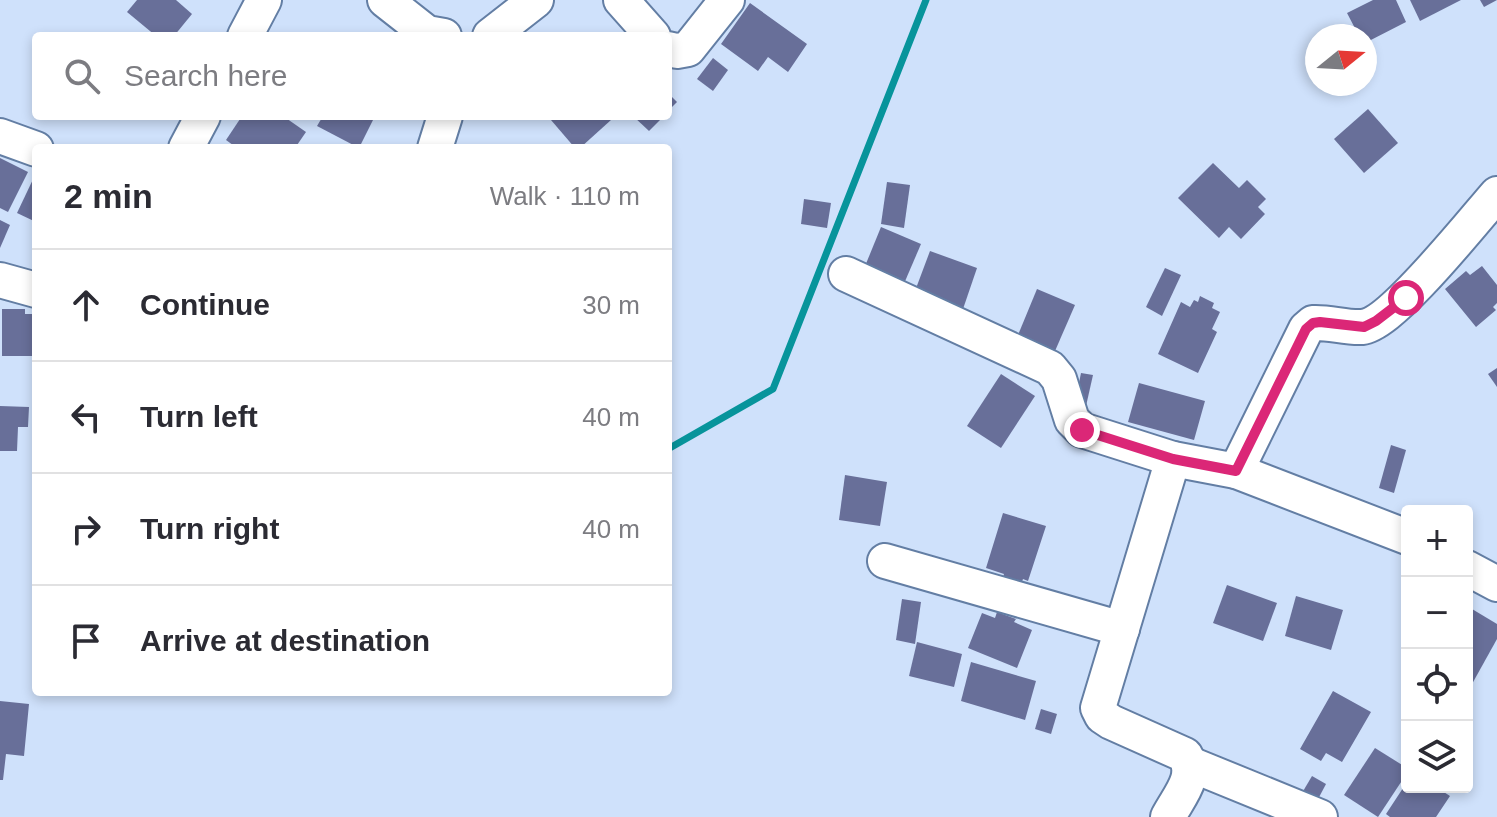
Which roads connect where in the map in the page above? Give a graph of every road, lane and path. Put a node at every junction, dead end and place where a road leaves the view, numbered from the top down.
1 (264, 0) edge
2 (385, 0) edge
3 (536, 0) edge
4 (621, 0) edge
5 (727, 0) edge
6 (247, 32) edge
7 (426, 32) edge
8 (495, 32) edge
9 (649, 32) edge
10 (672, 50) edge
11 (201, 120) edge
12 (444, 120) edge
13 (0, 136) edge
14 (188, 144) edge
15 (436, 144) edge
16 (32, 148) edge
17 (1497, 194) edge
18 (846, 274) dead end
19 (0, 280) edge
20 (32, 289) edge
21 (1173, 459) junction
22 (1236, 471) junction
23 (1401, 535) edge
24 (885, 561) dead end
25 (1473, 571) edge
26 (1497, 584) edge
27 (1122, 629) junction
28 (1190, 764) junction
29 (1168, 817) edge
30 (1320, 817) edge

1 - 6 street
2 - 7 street
3 - 8 street
4 - 9 street
5 - 10 street
11 - 14 street
12 - 15 street
13 - 16 street
17 - 22 street
18 - 21 street
19 - 20 street
21 - 22 street
21 - 27 street
22 - 23 street
24 - 27 street
25 - 26 street
27 - 28 street
28 - 29 street
28 - 30 street

